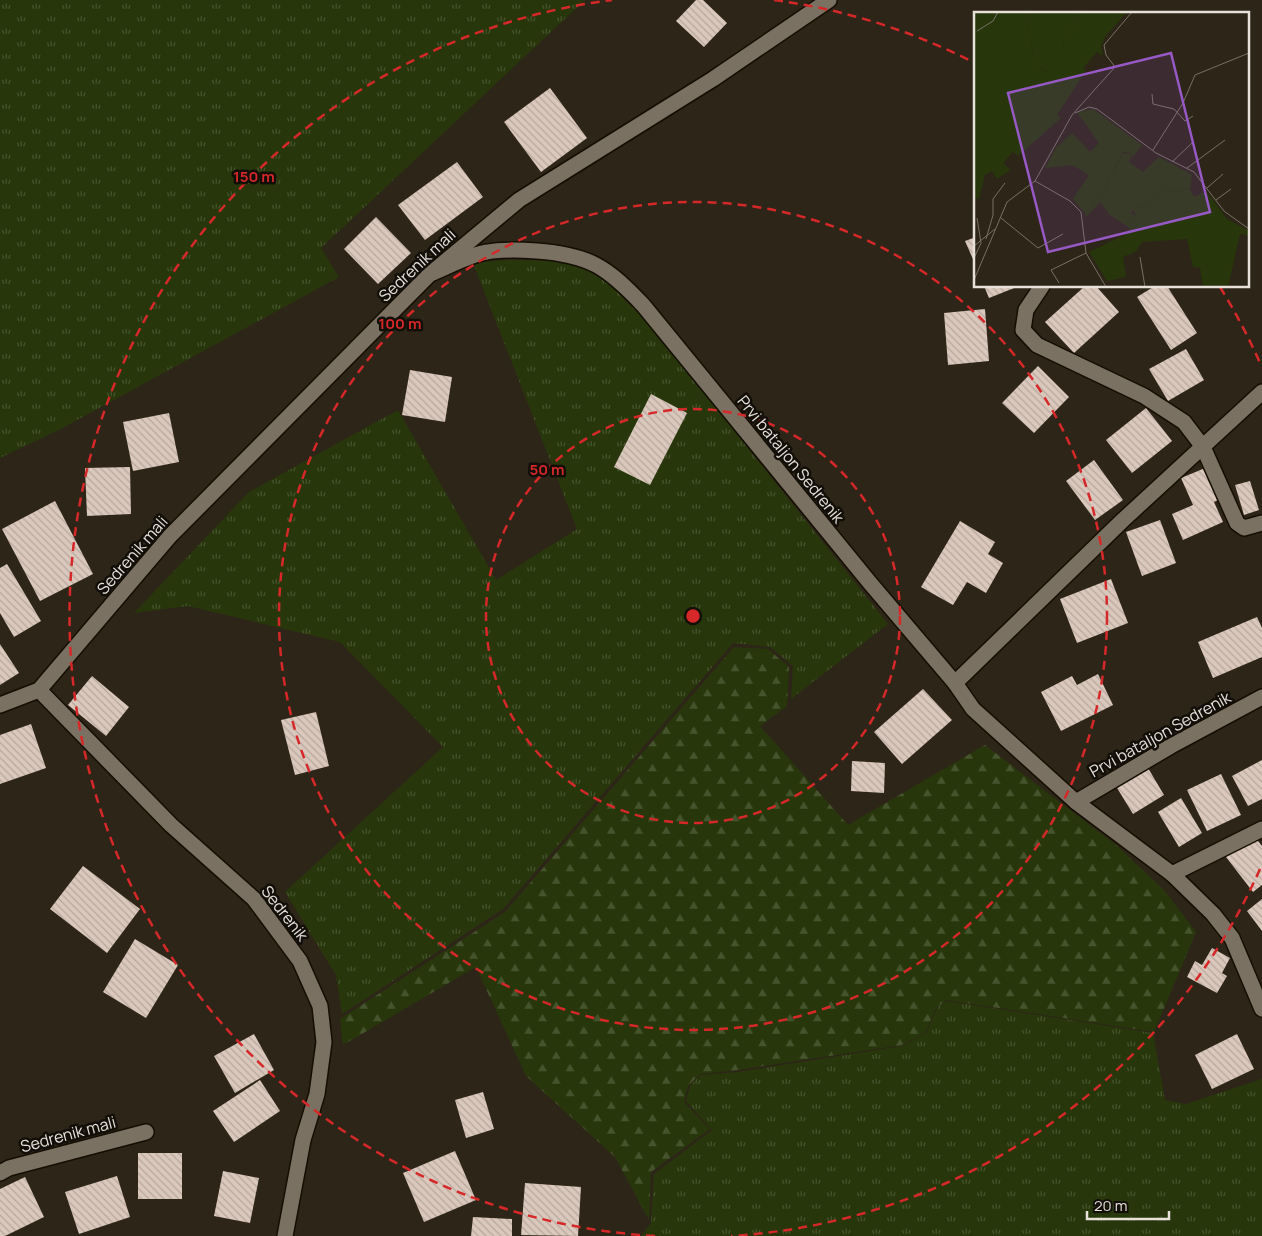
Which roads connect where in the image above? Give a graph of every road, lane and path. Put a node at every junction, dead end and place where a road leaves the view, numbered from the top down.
1 (829, 0) edge
2 (430, 274) junction
3 (1041, 288) edge
4 (1262, 392) edge
5 (1203, 447) junction
6 (1262, 523) edge
7 (955, 683) junction
8 (38, 690) junction
9 (1262, 697) edge
10 (0, 705) edge
11 (1076, 802) junction
12 (1262, 828) edge
13 (1172, 874) junction
14 (1262, 1009) edge
15 (146, 1132) dead end
16 (0, 1173) edge
17 (285, 1236) edge

1 - 2 street, Sedrenik mali
2 - 7 street, Prvi bataljon Sedrenik
2 - 8 street, Sedrenik mali
3 - 5 street
4 - 5 street
5 - 6 street
5 - 7 street
7 - 11 street, Prvi bataljon Sedrenik
8 - 10 street, Sedrenik mali
8 - 17 street, Sedrenik
9 - 11 street, Prvi bataljon Sedrenik
11 - 13 street, Prvi bataljon Sedrenik
12 - 13 street
13 - 14 street, Prvi bataljon Sedrenik
15 - 16 street, Sedrenik mali

